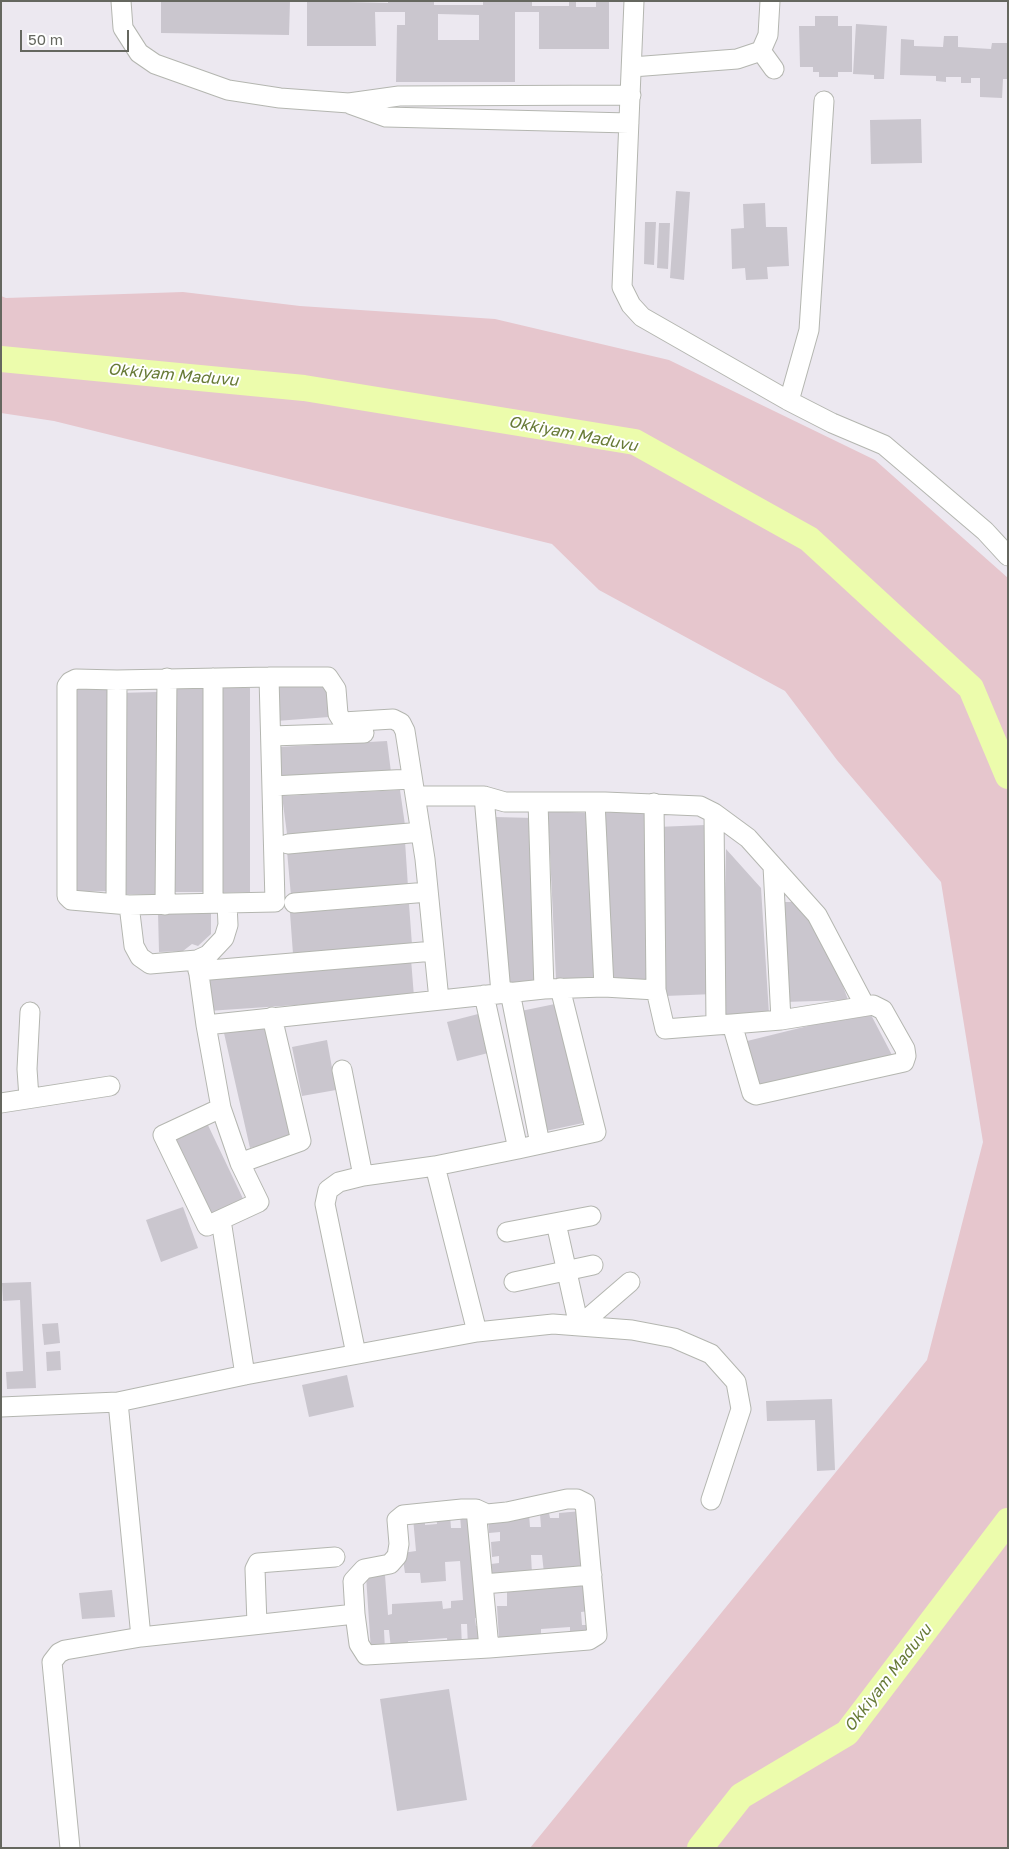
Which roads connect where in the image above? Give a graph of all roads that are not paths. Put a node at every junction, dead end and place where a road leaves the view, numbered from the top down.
1 (121, 1) edge
2 (634, 1) edge
3 (770, 1) edge
4 (761, 51) junction
5 (632, 68) junction
6 (774, 69) dead end
7 (631, 95) junction
8 (824, 101) dead end
9 (349, 103) junction
10 (629, 123) junction
11 (789, 401) junction
12 (1008, 556) edge
13 (269, 677) junction
14 (166, 678) junction
15 (213, 678) junction
16 (117, 680) junction
17 (405, 731) junction
18 (271, 736) junction
19 (272, 786) junction
20 (414, 787) junction
21 (484, 796) junction
22 (538, 802) junction
23 (595, 802) junction
24 (654, 803) junction
25 (714, 813) junction
26 (421, 832) junction
27 (288, 844) dead end
28 (773, 866) junction
29 (428, 892) junction
30 (220, 903) junction
31 (294, 903) dead end
32 (122, 904) junction
33 (165, 904) junction
34 (434, 951) junction
35 (198, 965) junction
36 (604, 987) junction
37 (552, 988) junction
38 (656, 990) junction
39 (498, 993) junction
40 (438, 1000) junction
41 (865, 1006) junction
42 (30, 1012) dead end
43 (272, 1017) junction
44 (781, 1020) junction
45 (724, 1024) junction
46 (206, 1025) junction
47 (342, 1070) dead end
48 (110, 1086) dead end
49 (29, 1098) junction
50 (1, 1102) edge
51 (221, 1108) junction
52 (539, 1139) junction
53 (518, 1149) junction
54 (240, 1163) junction
55 (435, 1166) junction
56 (363, 1176) junction
57 (591, 1216) dead end
58 (221, 1220) junction
59 (556, 1223) junction
60 (507, 1232) dead end
61 (593, 1265) dead end
62 (567, 1270) junction
63 (514, 1282) dead end
64 (630, 1282) dead end
65 (579, 1326) junction
66 (476, 1332) junction
67 (356, 1354) junction
68 (245, 1375) junction
69 (118, 1402) junction
70 (1, 1407) edge
71 (711, 1500) dead end
72 (476, 1509) junction
73 (335, 1557) dead end
74 (592, 1574) junction
75 (483, 1584) junction
76 (355, 1614) junction
77 (257, 1624) junction
78 (140, 1637) junction
79 (489, 1648) junction
80 (70, 1848) edge

1 - 9 street
2 - 5 street
3 - 4 street
4 - 5 street
4 - 6 street
5 - 7 street
7 - 9 street
7 - 10 street
8 - 11 street
9 - 10 street
10 - 11 street
11 - 12 street
13 - 15 street
13 - 17 street
13 - 18 street
14 - 15 street
14 - 16 street
14 - 33 street
15 - 30 street
16 - 32 street
16 - 32 street
17 - 18 street
17 - 20 street
18 - 19 street
19 - 20 street
19 - 30 street
20 - 21 street
20 - 26 street
21 - 22 street
21 - 39 street
22 - 23 street
22 - 37 street
23 - 24 street
23 - 36 street
24 - 25 street
24 - 38 street
25 - 28 street
25 - 45 street
26 - 27 street
26 - 29 street
28 - 41 street
28 - 44 street
29 - 31 street
29 - 34 street
30 - 33 street
30 - 35 street
32 - 33 street
32 - 35 street
34 - 35 street
34 - 40 street
35 - 46 street
36 - 37 street
36 - 38 street
37 - 39 street
37 - 52 street
38 - 45 street
39 - 40 street
39 - 52 street
39 - 53 street
40 - 43 street
41 - 44 street
41 - 45 street
42 - 49 street
43 - 46 street
43 - 54 street
44 - 45 street
46 - 51 street
47 - 56 street
48 - 49 street
49 - 50 street
51 - 54 street
51 - 58 street
52 - 53 street
53 - 55 street
54 - 58 street
55 - 56 street
55 - 66 street
56 - 67 street
57 - 59 street
58 - 68 street
59 - 60 street
59 - 62 street
61 - 62 street
62 - 63 street
62 - 65 street
64 - 65 street
65 - 66 street
65 - 71 street
66 - 67 street
67 - 68 street
68 - 69 street
69 - 70 street
69 - 78 street
72 - 74 street
72 - 75 street
72 - 76 street
73 - 77 street
74 - 75 street
74 - 79 street
75 - 79 street
76 - 77 street
76 - 79 street
77 - 78 street
78 - 80 street

